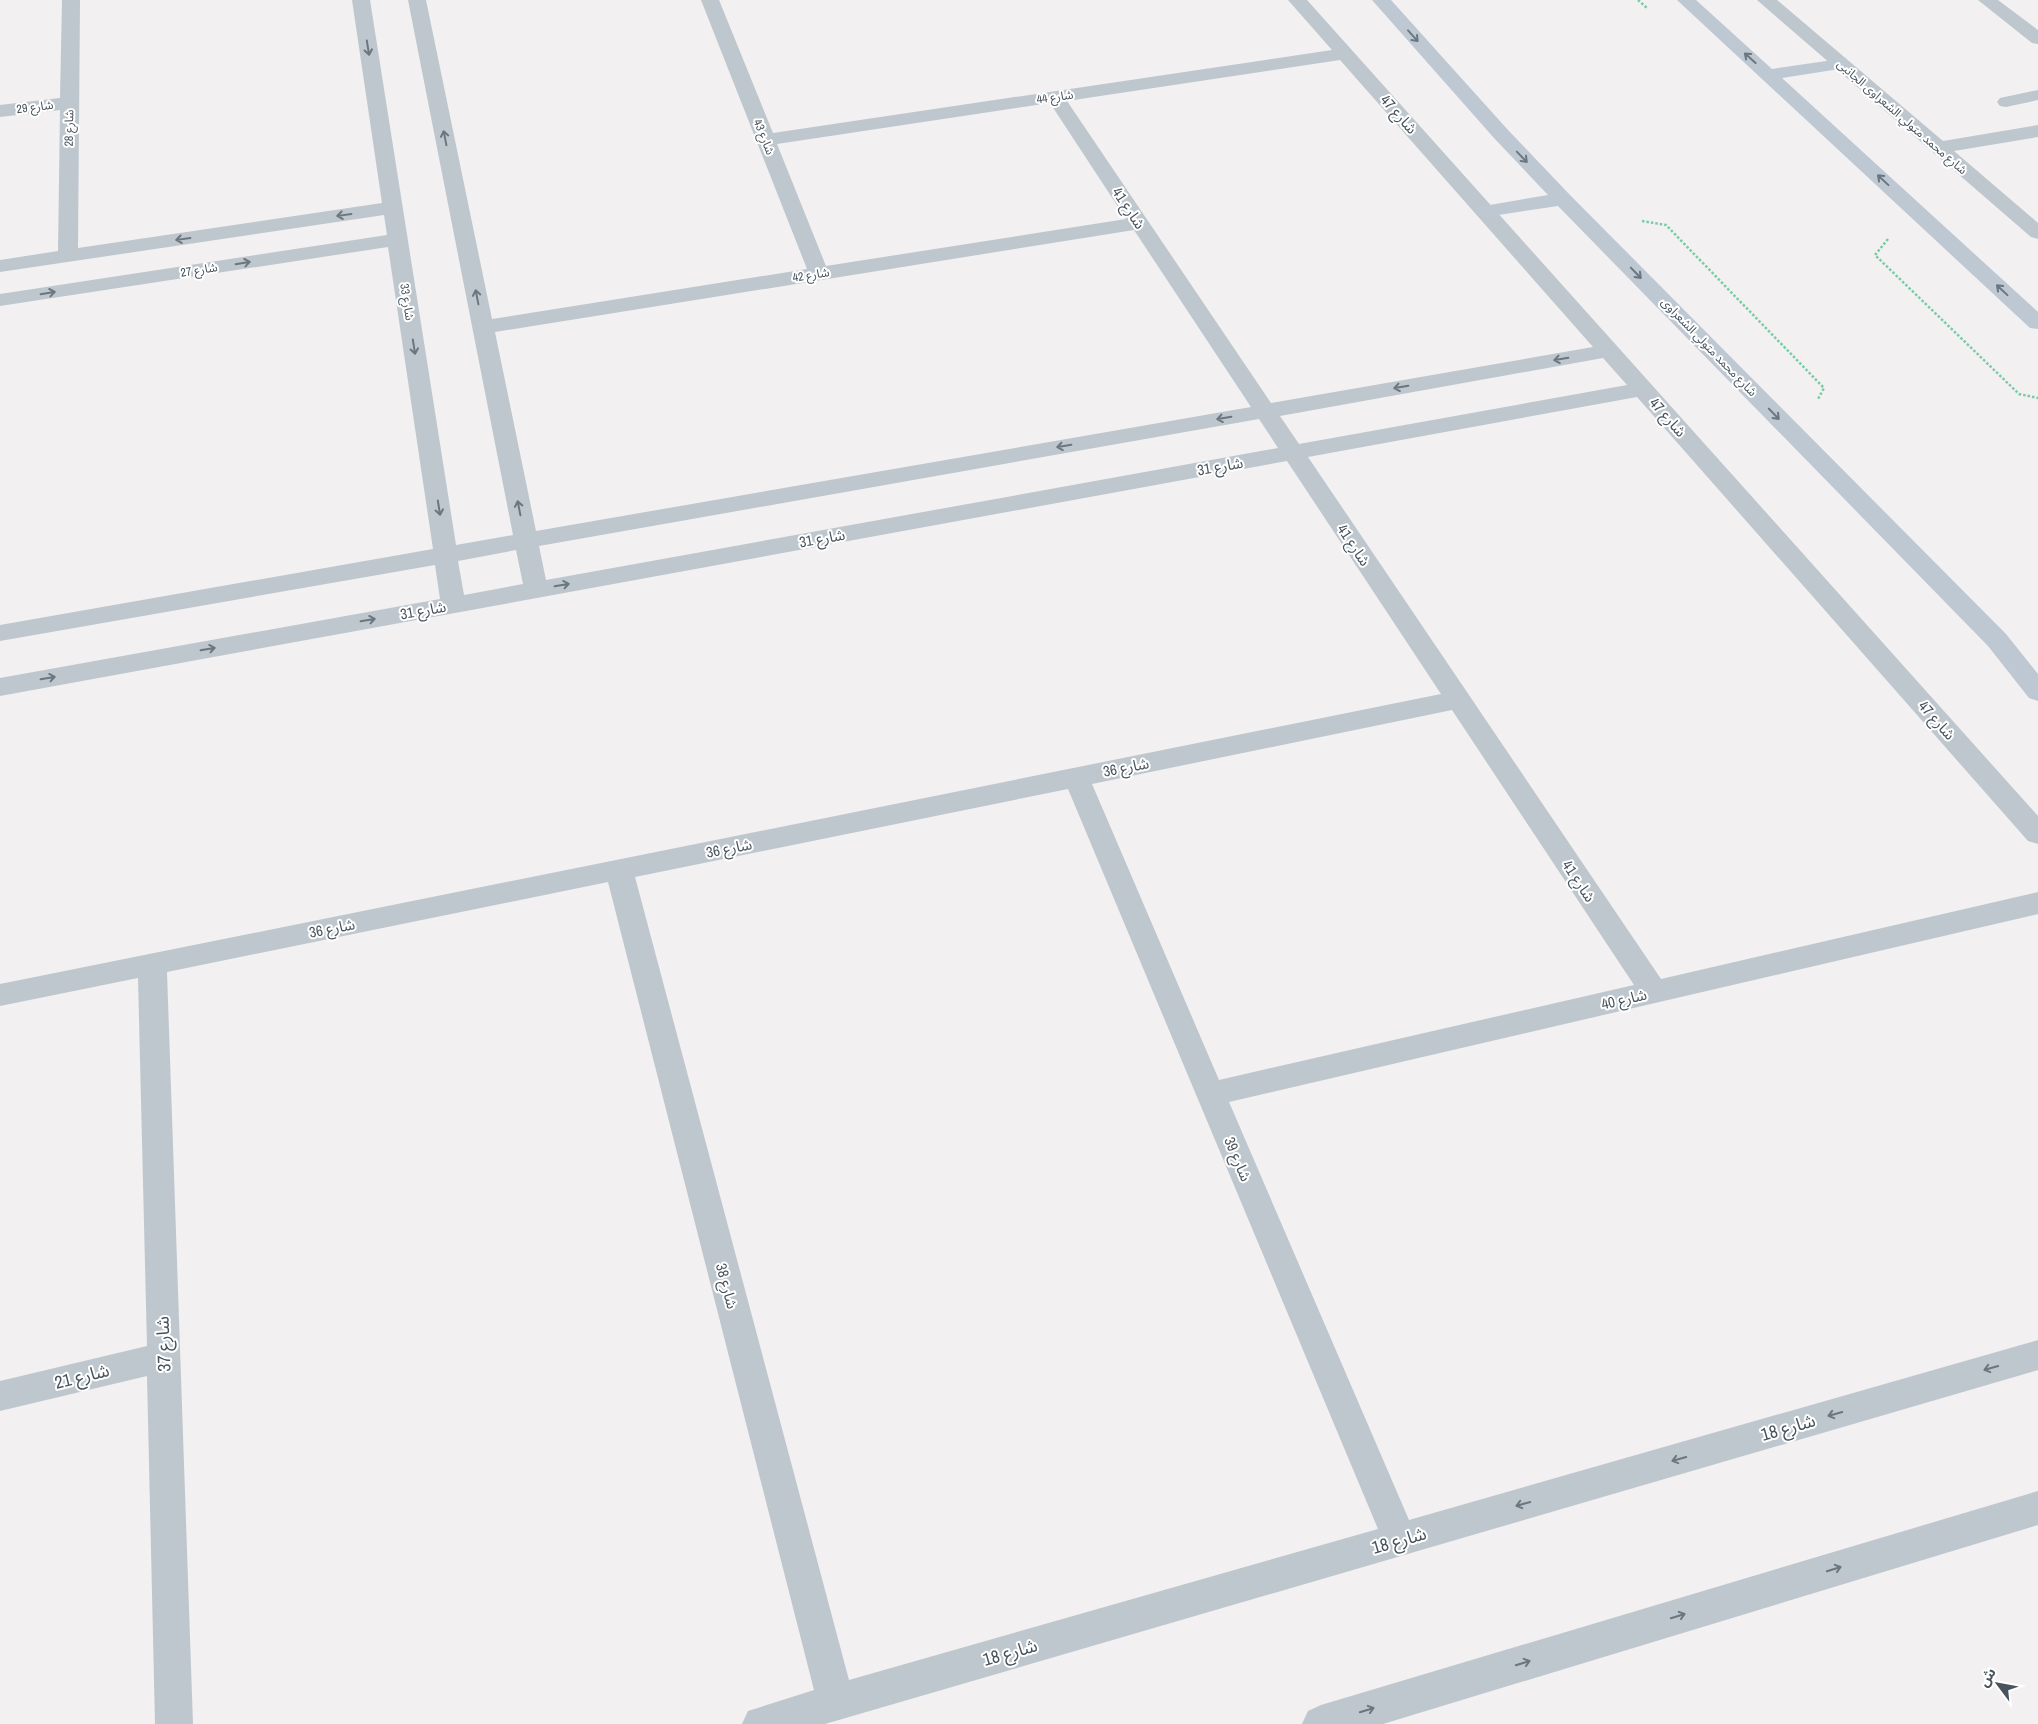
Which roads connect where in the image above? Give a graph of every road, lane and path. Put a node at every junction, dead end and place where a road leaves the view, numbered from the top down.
1 (71, 0) edge
2 (361, 0) edge
3 (417, 0) edge
4 (710, 0) edge
5 (1297, 0) edge
6 (1381, 0) edge
7 (1638, 0) edge
8 (1686, 0) edge
9 (1766, 0) edge
10 (1987, 0) edge
11 (1652, 14) dead end
12 (2038, 39) edge
13 (1345, 54) junction
14 (1840, 64) junction
15 (1769, 75) junction
16 (2038, 96) edge
17 (1055, 97) junction
18 (2006, 102) dead end
19 (70, 103) junction
20 (0, 111) edge
21 (2038, 131) edge
22 (766, 140) junction
23 (1938, 148) junction
24 (1563, 199) junction
25 (392, 208) junction
26 (1485, 212) junction
27 (1139, 223) junction
28 (2038, 233) edge
29 (1891, 235) dead end
30 (397, 240) junction
31 (68, 256) junction
32 (0, 266) edge
33 (819, 274) junction
34 (0, 300) edge
35 (2038, 323) edge
36 (483, 327) junction
37 (1609, 351) junction
38 (1643, 389) junction
39 (2038, 398) edge
40 (1265, 411) junction
41 (1293, 453) junction
42 (526, 541) junction
43 (446, 555) junction
44 (536, 590) junction
45 (453, 605) junction
46 (0, 633) edge
47 (0, 687) edge
48 (2038, 692) edge
49 (1458, 700) junction
50 (1076, 778) junction
51 (2038, 834) edge
52 (619, 870) junction
53 (2038, 903) edge
54 (152, 964) junction
55 (1654, 992) junction
56 (0, 995) edge
57 (1210, 1094) junction
58 (2038, 1355) edge
59 (164, 1357) junction
60 (0, 1396) edge
61 (2038, 1508) edge
62 (1400, 1540) junction
63 (836, 1702) junction
64 (174, 1724) edge
65 (760, 1724) edge
66 (1320, 1724) edge

1 - 19 street, شارع 28
2 -> 25 street, شارع 33
36 -> 3 street
4 - 22 street, شارع 43
5 - 13 street, شارع 47
6 -> 24 street, شارع محمد متولي الشعراوى
7 - 11 path
15 -> 8 street
9 - 14 street, شارع محمد متولي الشعراوى الجانبى
10 - 12 street
13 - 17 street, شارع 44
13 - 26 street, شارع 47
14 - 15 street
14 - 23 street, شارع محمد متولي الشعراوى الجانبى
35 -> 15 street
16 - 18 lane
17 - 22 street, شارع 44
17 - 27 street, شارع 41
19 - 20 street, شارع 29
19 - 31 street, شارع 28
21 - 23 street
22 - 33 street, شارع 43
23 - 28 street, شارع محمد متولي الشعراوى الجانبى
24 - 26 street
24 -> 48 street, شارع محمد متولي الشعراوى
25 - 30 street, شارع 33
25 -> 31 street
26 - 37 street, شارع 47
27 - 33 street, شارع 42
27 - 40 street, شارع 41
29 - 39 path
34 -> 30 street, شارع 27
30 -> 43 street, شارع 33
31 - 32 street
33 - 36 street, شارع 42
42 -> 36 street
37 - 38 street, شارع 47
37 -> 40 street
38 - 41 street, شارع 31
38 - 51 street, شارع 47
40 - 41 street, شارع 41
40 -> 42 street
44 -> 41 street, شارع 31
41 - 49 street, شارع 41
42 - 43 street
42 - 44 street
43 - 45 street, شارع 33
43 - 46 street
44 - 45 street, شارع 31
47 -> 45 street, شارع 31
49 - 50 street, شارع 36
49 - 55 street, شارع 41
50 - 52 street, شارع 36
50 - 57 street, شارع 39
52 - 54 street, شارع 36
52 - 63 street, شارع 38
53 - 55 street, شارع 40
54 - 56 street, شارع 36
54 - 59 street, شارع 37
55 - 57 street, شارع 40
57 - 62 street, شارع 39
58 -> 62 street, شارع 18
59 - 60 street, شارع 21
59 - 64 street, شارع 37
66 -> 61 street
62 - 63 street, شارع 18
63 - 65 street, شارع 18

